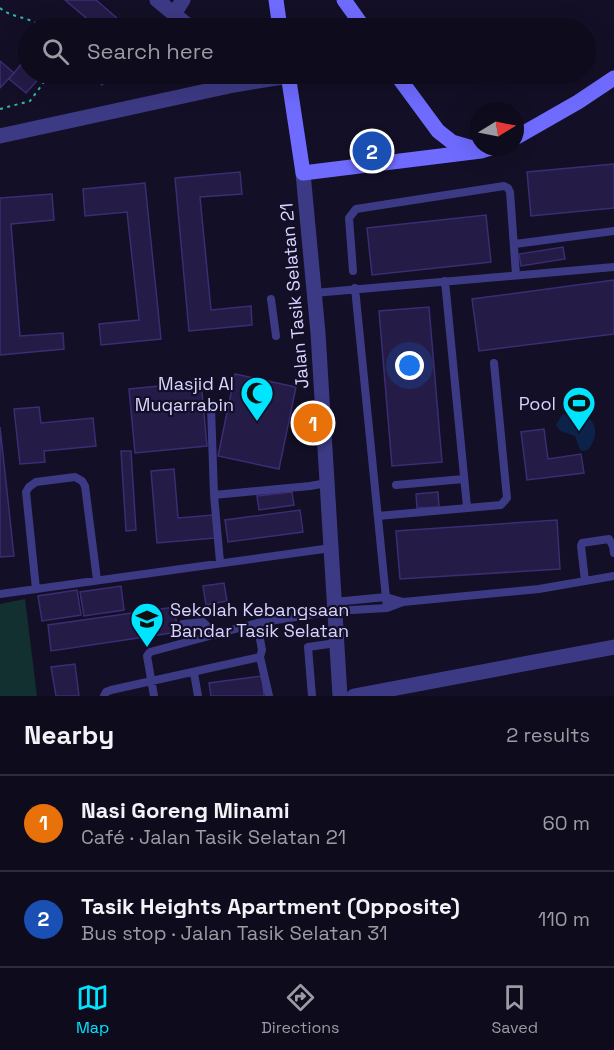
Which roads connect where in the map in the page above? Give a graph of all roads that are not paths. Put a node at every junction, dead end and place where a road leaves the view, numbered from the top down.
1 (157, 0) edge
2 (183, 0) edge
3 (276, 0) edge
4 (344, 0) edge
5 (174, 14) junction
6 (179, 18) edge
7 (279, 18) edge
8 (357, 18) edge
9 (614, 78) edge
10 (213, 84) edge
11 (290, 84) edge
12 (403, 84) edge
13 (524, 133) edge
14 (0, 136) edge
15 (470, 146) edge
16 (470, 151) edge
17 (303, 173) junction
18 (614, 231) edge
19 (514, 244) junction
20 (614, 267) edge
21 (353, 271) dead end
22 (516, 275) junction
23 (446, 281) junction
24 (355, 288) junction
25 (314, 293) junction
26 (271, 299) dead end
27 (276, 336) dead end
28 (494, 363) dead end
29 (211, 407) dead end
30 (464, 479) junction
31 (328, 483) junction
32 (396, 485) dead end
33 (213, 495) junction
34 (467, 507) junction
35 (378, 516) junction
36 (331, 548) junction
37 (614, 553) edge
38 (220, 562) junction
39 (614, 576) edge
40 (97, 580) junction
41 (585, 581) junction
42 (36, 589) junction
43 (0, 594) edge
44 (386, 597) junction
45 (403, 602) junction
46 (334, 606) junction
47 (387, 608) junction
48 (256, 623) junction
49 (183, 624) dead end
50 (216, 635) junction
51 (336, 643) junction
52 (614, 647) edge
53 (260, 657) junction
54 (194, 673) junction
55 (152, 683) junction
56 (104, 696) edge
57 (154, 696) edge
58 (198, 696) edge
59 (269, 696) edge
60 (312, 696) edge
61 (340, 696) edge
62 (354, 696) edge

1 - 5 street
2 - 5 street
3 - 7 street
4 - 8 street
5 - 6 street
9 - 13 street
10 - 14 street
11 - 17 street, Jalan Tasik Selatan 21
12 - 15 street
16 - 17 street
17 - 25 street, Jalan Tasik Selatan 21
18 - 19 lane
19 - 21 lane
19 - 22 lane
20 - 22 lane
22 - 23 lane
23 - 24 lane
23 - 30 lane
24 - 25 lane
24 - 35 lane
25 - 31 street, Jalan Tasik Selatan 21
26 - 27 lane
28 - 34 lane
29 - 33 lane
30 - 32 lane
30 - 34 lane
31 - 33 lane
31 - 36 street, Jalan Tasik Selatan 21
33 - 38 lane
34 - 35 lane
35 - 44 lane
36 - 38 lane
36 - 46 street, Jalan Tasik Selatan 21
37 - 41 lane
38 - 40 lane
39 - 41 lane
40 - 42 lane
40 - 42 lane
41 - 45 lane
42 - 43 lane
44 - 45 lane
44 - 46 lane
44 - 47 lane
45 - 47 lane
46 - 47 lane
46 - 48 lane
46 - 51 street, Jalan Tasik Selatan 21
48 - 50 lane
48 - 53 lane
49 - 50 lane
50 - 55 lane
51 - 60 lane
51 - 61 street, Jalan Tasik Selatan 21
52 - 62 street
53 - 54 lane
53 - 59 lane
54 - 55 lane
54 - 58 lane
55 - 56 lane
55 - 57 lane

